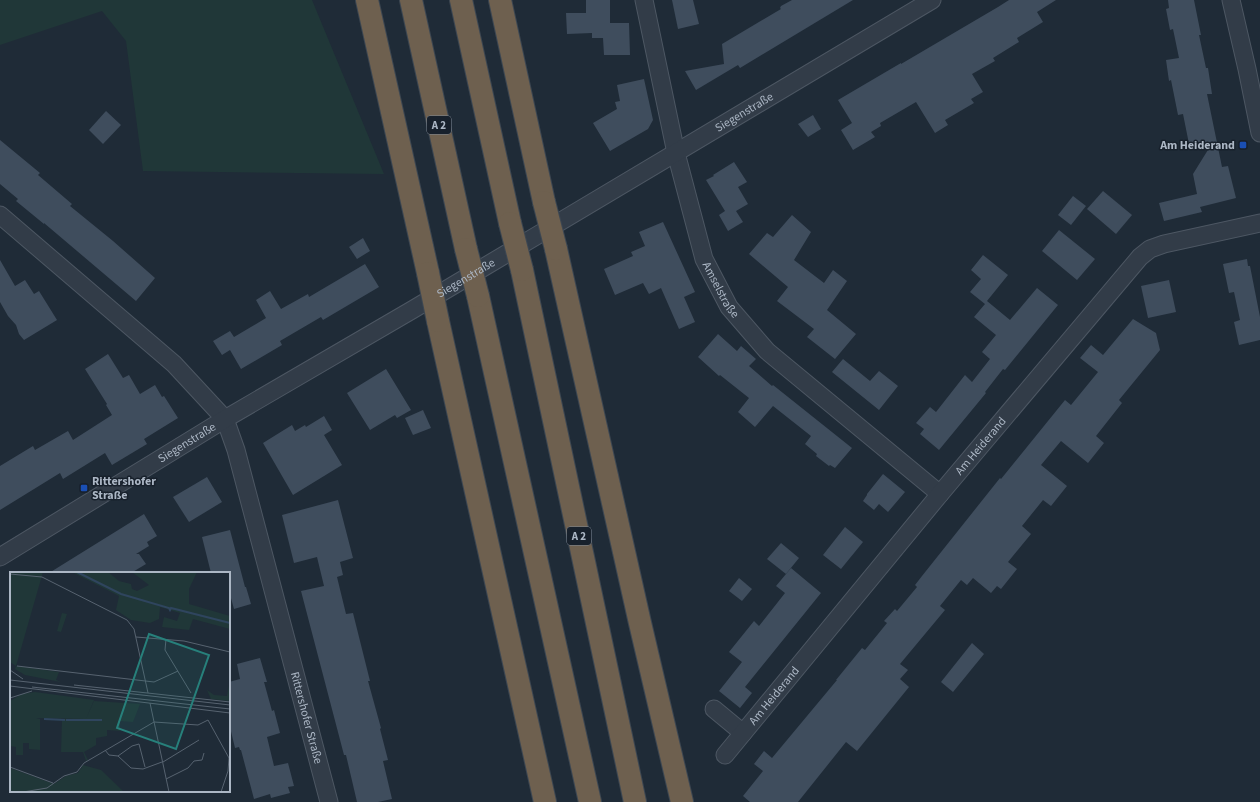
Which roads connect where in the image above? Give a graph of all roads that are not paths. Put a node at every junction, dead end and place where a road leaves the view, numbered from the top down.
1 (366, 0) edge
2 (411, 0) edge
3 (460, 0) edge
4 (500, 0) edge
5 (644, 0) edge
6 (932, 0) edge
7 (1231, 0) edge
8 (1260, 133) edge
9 (676, 153) junction
10 (0, 215) edge
11 (1260, 222) edge
12 (225, 419) junction
13 (940, 494) junction
14 (0, 557) edge
15 (714, 709) dead end
16 (743, 733) junction
17 (725, 755) dead end
18 (329, 802) edge
19 (545, 802) edge
20 (590, 802) edge
21 (635, 802) edge
22 (682, 802) edge

1 - 19 highway, bridge
2 - 20 highway, A 2, bridge
3 - 21 highway, A 2, bridge
4 - 22 highway, bridge
5 - 9 street, Amselstraße
6 - 9 street, Siegenstraße
7 - 8 street
9 - 12 street, Siegenstraße
9 - 13 street, Amselstraße
10 - 12 street, Rittershofer Straße
11 - 13 street, Am Heiderand
12 - 14 street, Siegenstraße
12 - 18 street, Rittershofer Straße
13 - 16 street, Am Heiderand
15 - 16 street, Am Heiderand
16 - 17 street, Am Heiderand

